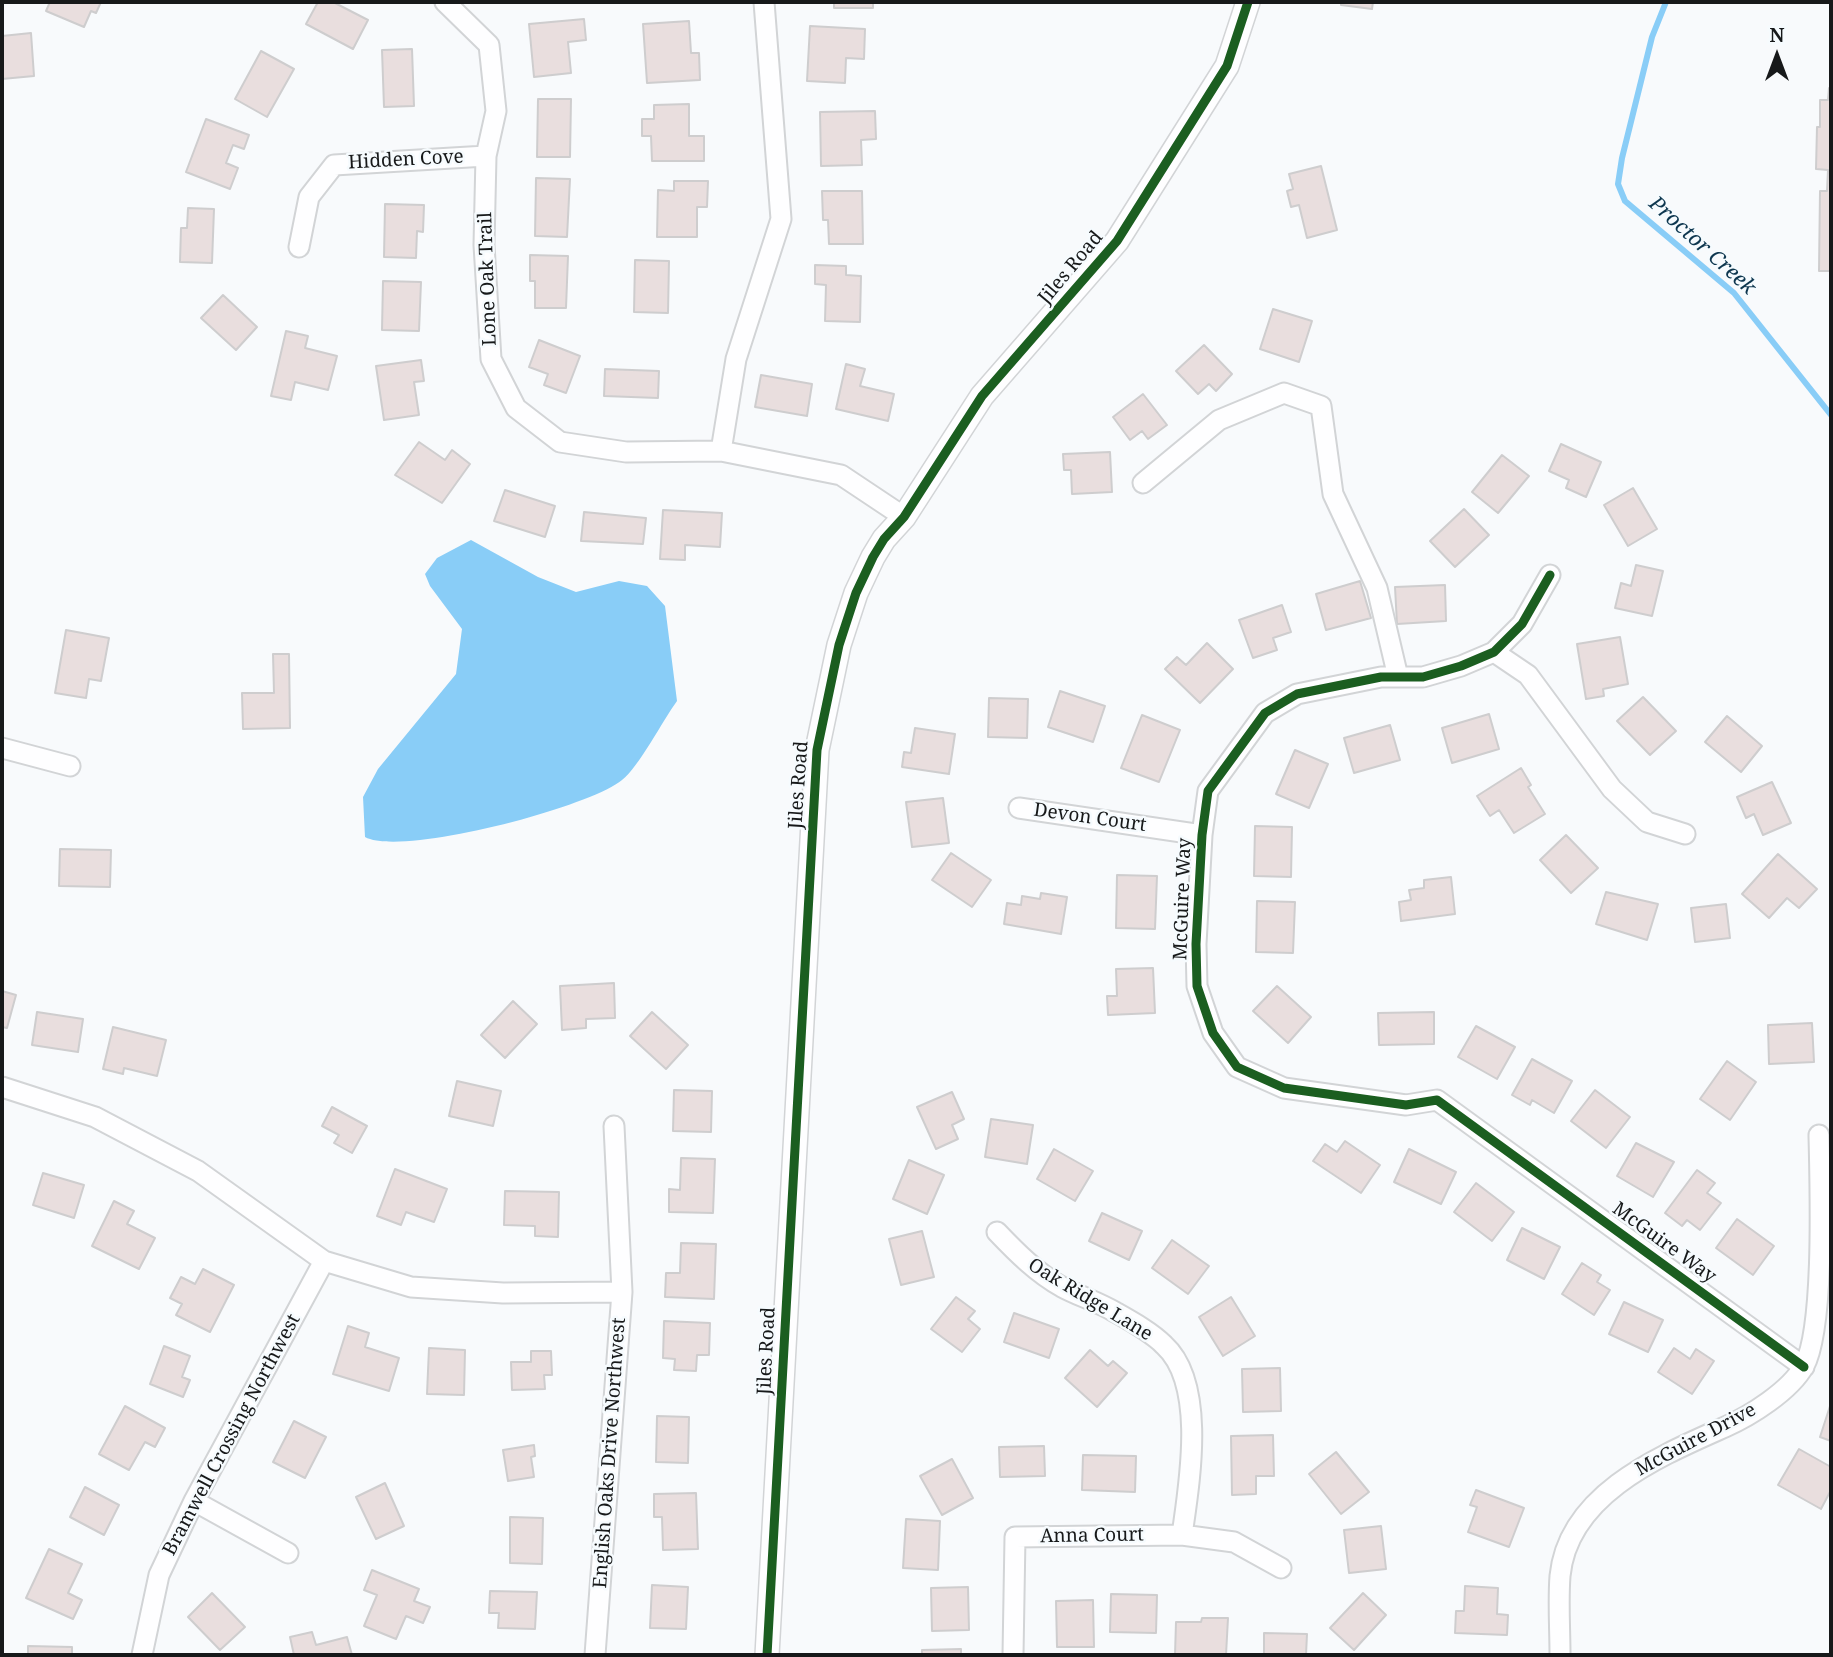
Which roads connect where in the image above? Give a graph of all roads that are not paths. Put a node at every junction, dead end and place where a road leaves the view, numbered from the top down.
1 (445, 2) edge
2 (764, 2) edge
3 (1248, 2) edge
4 (486, 156) junction
5 (299, 247) dead end
6 (722, 451) junction
7 (1143, 484) dead end
8 (904, 517) junction
9 (1550, 575) dead end
10 (1494, 652) junction
11 (1398, 677) junction
12 (2, 748) edge
13 (70, 766) dead end
14 (1019, 808) dead end
15 (1685, 834) dead end
16 (1202, 835) junction
17 (2, 1087) edge
18 (614, 1126) dead end
19 (1819, 1135) dead end
20 (997, 1232) dead end
21 (324, 1261) junction
22 (622, 1292) junction
23 (1804, 1367) junction
24 (194, 1501) junction
25 (1182, 1535) junction
26 (288, 1553) dead end
27 (1281, 1568) dead end
28 (142, 1655) edge
29 (595, 1655) edge
30 (767, 1655) edge
31 (1013, 1655) edge
32 (1560, 1655) edge

1 - 4 street, Lone Oak Trail
2 - 6 street
3 - 8 street, Jiles Road
4 - 5 street, Hidden Cove
4 - 6 street, Lone Oak Trail
6 - 8 street, Lone Oak Trail
7 - 11 street
8 - 30 street, Jiles Road
9 - 10 street, McGuire Way
10 - 11 street, McGuire Way
10 - 15 street
11 - 16 street, McGuire Way
12 - 13 street
14 - 16 street, Devon Court
16 - 23 street, McGuire Way
17 - 21 street, English Oaks Drive Northwest
18 - 22 street
19 - 23 street
20 - 25 street, Oak Ridge Lane
21 - 22 street, English Oaks Drive Northwest
21 - 24 street, Bramwell Crossing Northwest
22 - 29 street, English Oaks Drive Northwest
23 - 32 street, McGuire Drive
24 - 26 street
24 - 28 street, Bramwell Crossing Northwest
25 - 27 street, Anna Court
25 - 31 street, Anna Court

